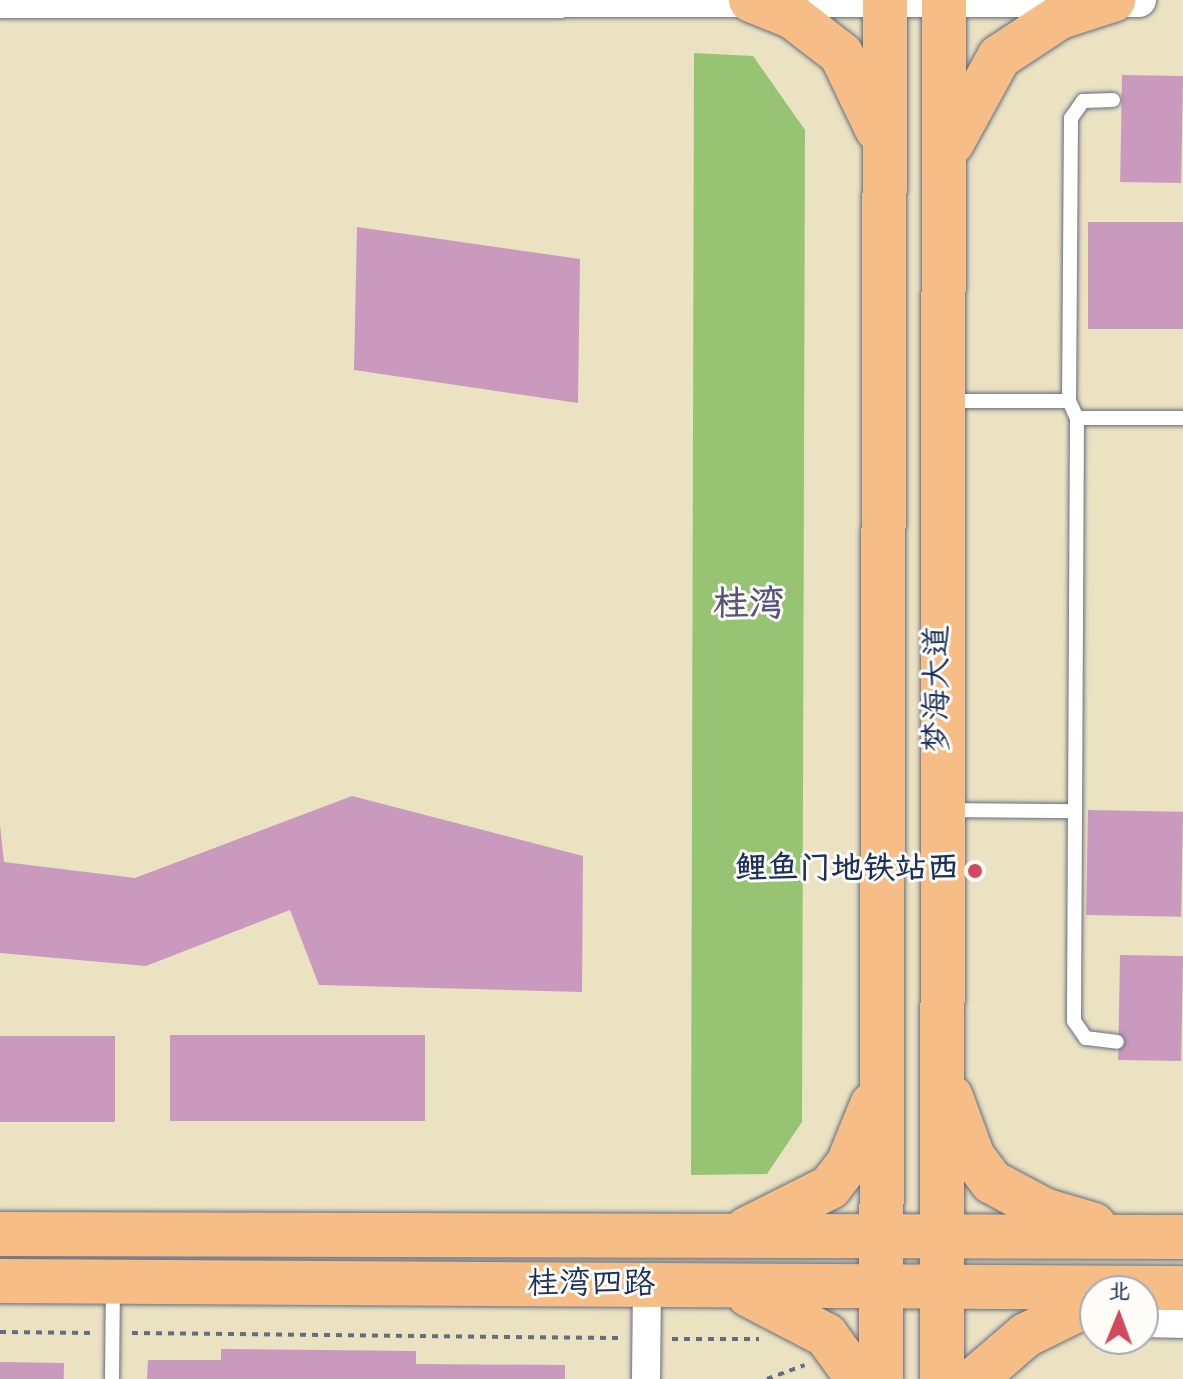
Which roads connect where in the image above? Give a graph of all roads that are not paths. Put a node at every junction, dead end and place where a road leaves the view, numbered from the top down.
1 (751, 0) edge
2 (1113, 0) edge
3 (1139, 0) edge
4 (0, 1) edge
5 (885, 1) edge
6 (944, 1) edge
7 (1113, 100) dead end
8 (884, 166) junction
9 (943, 168) junction
10 (940, 401) junction
11 (1069, 401) junction
12 (1077, 418) junction
13 (1183, 418) edge
14 (940, 810) junction
15 (1074, 811) junction
16 (1117, 1042) dead end
17 (940, 1058) junction
18 (881, 1080) junction
19 (0, 1234) edge
20 (725, 1237) junction
21 (1135, 1237) junction
22 (1183, 1237) edge
23 (881, 1238) junction
24 (941, 1238) junction
25 (0, 1281) edge
26 (113, 1282) junction
27 (647, 1286) junction
28 (724, 1287) junction
29 (881, 1288) junction
30 (942, 1288) junction
31 (1183, 1288) edge
32 (1159, 1292) edge
33 (1079, 1299) edge
34 (1079, 1313) edge
35 (1159, 1317) edge
36 (1183, 1324) edge
37 (112, 1379) edge
38 (646, 1379) edge
39 (858, 1379) edge
40 (881, 1379) edge
41 (942, 1379) edge
42 (975, 1379) edge

1 - 4 street
1 - 5 street
1 - 8 main road
2 - 3 street
2 - 6 street
2 - 9 main road
5 - 6 street
5 - 8 main road, 梦海大道
6 - 9 main road, 梦海大道
7 - 11 lane
8 - 18 main road, 梦海大道
9 - 10 main road, 梦海大道
10 - 11 lane
10 - 14 main road, 梦海大道
11 - 12 lane
12 - 13 lane
12 - 15 lane
14 - 15 lane
14 - 17 main road, 梦海大道
15 - 16 lane
17 - 21 main road
17 - 24 main road, 梦海大道
18 - 20 main road
18 - 23 main road, 梦海大道
19 - 20 main road, 桂湾四路
20 - 23 main road, 桂湾四路
21 - 22 main road, 桂湾四路
21 - 24 main road, 桂湾四路
23 - 24 main road, 桂湾四路
23 - 29 main road, 梦海大道
24 - 30 main road, 梦海大道
25 - 26 main road, 桂湾四路
26 - 27 main road, 桂湾四路
26 - 37 lane
27 - 28 main road, 桂湾四路
27 - 38 street
28 - 29 main road, 桂湾四路
28 - 39 main road
29 - 30 main road, 桂湾四路
29 - 40 main road, 梦海大道
30 - 33 main road, 桂湾四路
30 - 41 main road, 梦海大道
31 - 32 main road, 桂湾四路
34 - 42 main road
35 - 36 street

